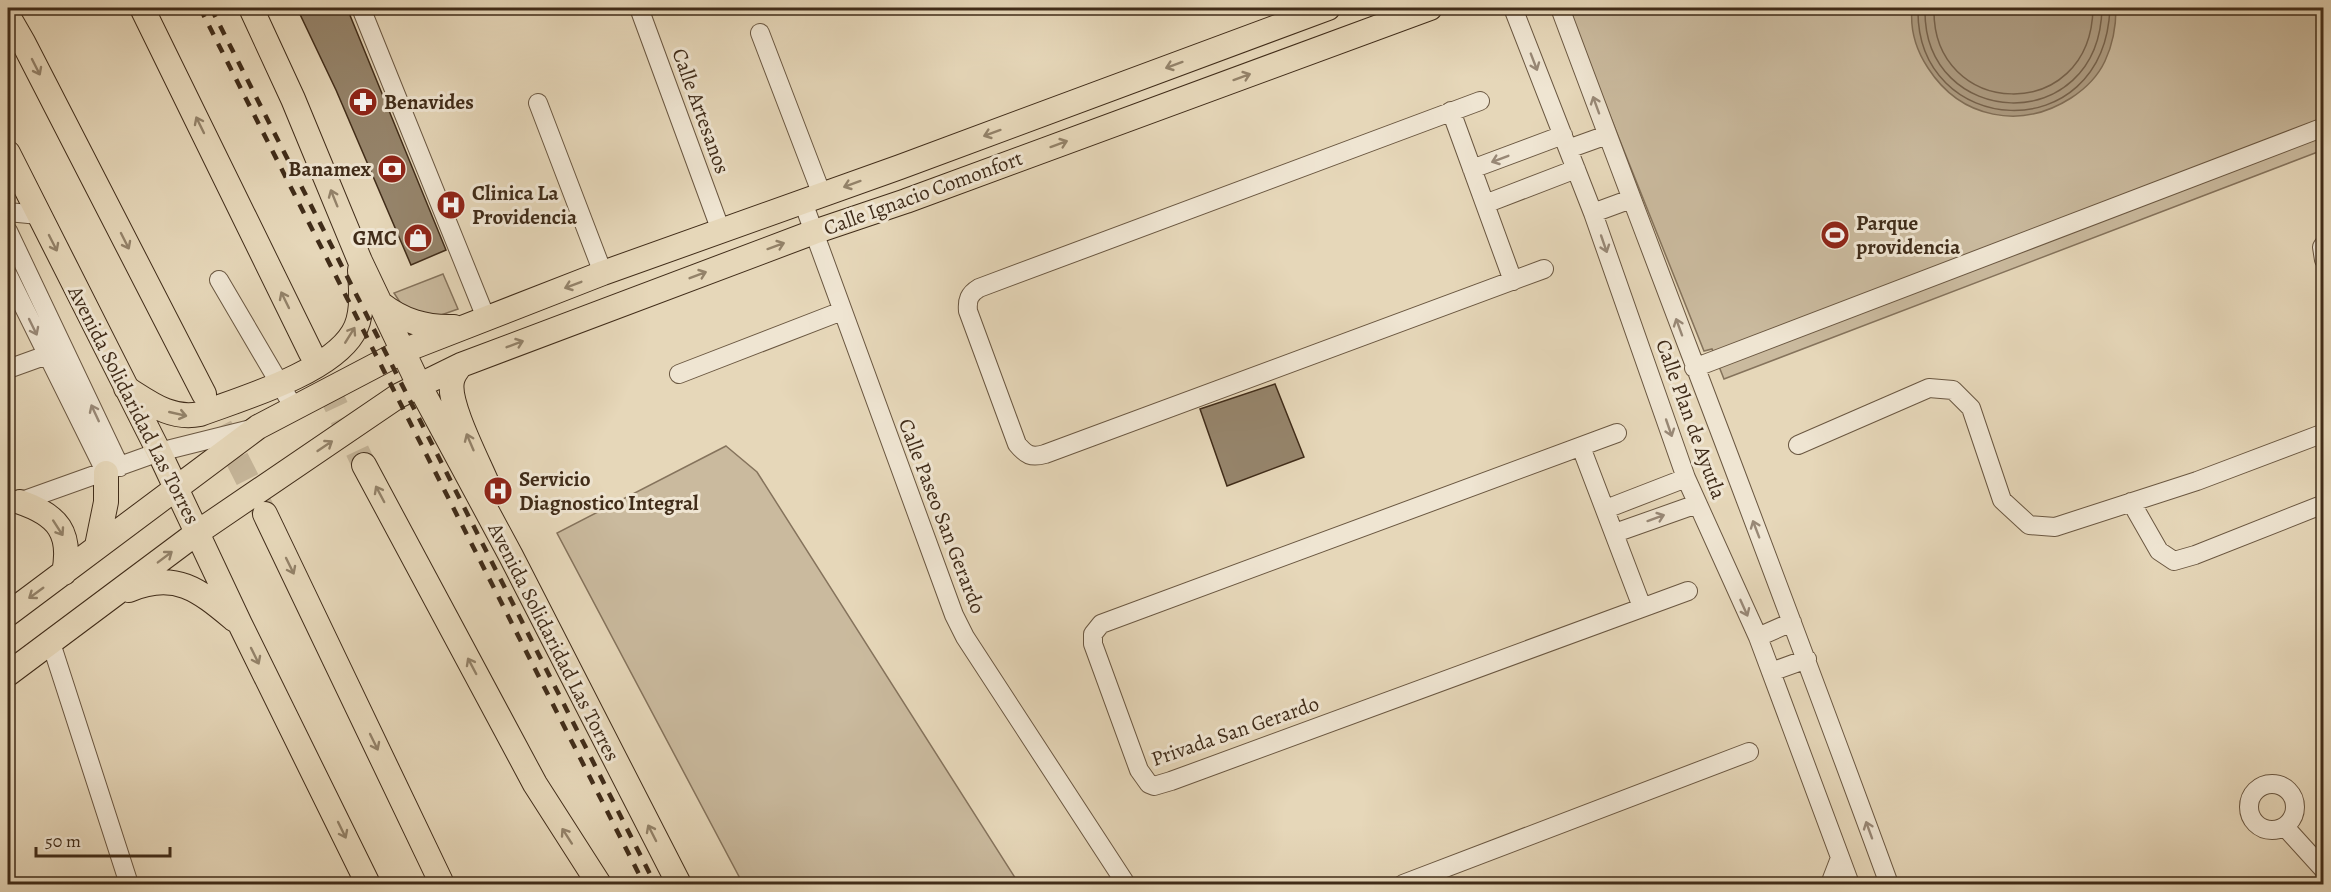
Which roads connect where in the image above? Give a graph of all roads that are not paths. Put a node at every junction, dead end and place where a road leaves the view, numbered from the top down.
1 (142, 8) edge
2 (251, 8) edge
3 (361, 8) edge
4 (639, 8) edge
5 (1328, 8) edge
6 (1430, 8) edge
7 (1513, 8) edge
8 (1560, 8) edge
9 (8, 16) edge
10 (760, 33) dead end
11 (1480, 100) dead end
12 (538, 102) dead end
13 (1451, 111) junction
14 (2324, 127) edge
15 (1607, 135) junction
16 (1565, 142) junction
17 (8, 153) edge
18 (1472, 169) junction
19 (1576, 170) junction
20 (812, 198) junction
21 (1631, 199) junction
22 (1485, 204) junction
23 (8, 213) edge
24 (1593, 213) junction
25 (39, 216) junction
26 (8, 231) edge
27 (722, 231) junction
28 (814, 232) junction
29 (2324, 244) edge
30 (2324, 260) edge
31 (360, 261) junction
32 (1544, 269) dead end
33 (603, 273) junction
34 (8, 275) edge
35 (219, 280) dead end
36 (1513, 281) junction
37 (380, 303) junction
38 (842, 311) junction
39 (486, 318) junction
40 (462, 327) junction
41 (65, 348) junction
42 (403, 351) junction
43 (311, 353) tunnel mouth
44 (47, 356) junction
45 (460, 364) junction
46 (1694, 368) junction
47 (8, 369) edge
48 (679, 374) dead end
49 (280, 384) junction
50 (419, 385) junction
51 (126, 388) junction
52 (204, 394) tunnel mouth
53 (294, 408) junction
54 (258, 427) junction
55 (1617, 433) dead end
56 (2324, 433) edge
57 (1798, 445) dead end
58 (1581, 447) junction
59 (159, 452) junction
60 (364, 465) tunnel mouth
61 (113, 470) junction
62 (1686, 478) junction
63 (177, 489) junction
64 (2131, 502) junction
65 (14, 504) edge
66 (1697, 504) junction
67 (2324, 504) edge
68 (1606, 509) junction
69 (265, 514) tunnel mouth
70 (198, 532) junction
71 (1615, 533) junction
72 (97, 546) junction
73 (511, 556) junction
74 (64, 573) junction
75 (1688, 591) dead end
76 (113, 596) junction
77 (1642, 607) junction
78 (8, 614) edge
79 (1792, 622) junction
80 (240, 624) junction
81 (1758, 637) junction
82 (51, 643) junction
83 (1807, 659) junction
84 (1771, 672) junction
85 (8, 674) edge
86 (1749, 752) dead end
87 (2285, 827) dead end
88 (1840, 858) junction
89 (2324, 870) edge
90 (129, 885) edge
91 (369, 885) edge
92 (442, 885) edge
93 (599, 885) edge
94 (679, 885) edge
95 (1126, 885) edge
96 (1402, 885) edge
97 (1830, 885) edge
98 (1850, 885) edge
99 (1889, 885) edge

43 -> 1 main road
31 -> 2 main road, Avenida Solidaridad Las Torres
3 - 39 street
4 - 27 street, Calle Artesanos
5 -> 20 main road, Calle Ignacio Comonfort
28 -> 6 main road, Calle Ignacio Comonfort
7 -> 16 street, Calle Plan de Ayutla
15 -> 8 street, Calle Plan de Ayutla
9 -> 52 main road
10 - 20 street, Calle Paseo San Gerardo
11 - 13 street
12 - 33 street
13 - 18 street
13 - 36 street
14 - 46 street
15 - 16 street
15 - 21 street, Calle Plan de Ayutla
16 -> 18 street
16 - 19 street, Calle Plan de Ayutla
17 - 25 main road, Avenida Solidaridad Las Torres
18 - 22 street
19 - 22 street
19 - 24 street, Calle Plan de Ayutla
20 - 27 main road, Calle Ignacio Comonfort
20 - 28 street, Calle Paseo San Gerardo
21 - 24 street
46 -> 21 street, Calle Plan de Ayutla
22 - 36 street
23 - 25 street
24 -> 62 street, Calle Plan de Ayutla
25 -> 51 main road, Avenida Solidaridad Las Torres
26 - 41 street
27 - 33 main road, Calle Ignacio Comonfort
28 - 38 street, Calle Paseo San Gerardo
45 -> 28 main road, Calle Ignacio Comonfort
29 - 30 street
31 - 37 main road, Avenida Solidaridad Las Torres
49 -> 31 main road
32 - 36 street
33 -> 39 main road, Calle Ignacio Comonfort
34 -> 44 street
35 - 49 street
37 - 40 main road
37 - 42 main road, Avenida Solidaridad Las Torres
38 - 48 street
38 - 95 street, Calle Paseo San Gerardo
39 - 40 main road, Calle Ignacio Comonfort
40 - 42 main road, Calle Ignacio Comonfort
41 - 44 street
61 -> 41 street
42 - 50 main road, Avenida Solidaridad Las Torres
42 - 53 main road, Calle Ignacio Comonfort
44 - 47 street
44 - 61 street
45 - 50 main road, Calle Ignacio Comonfort
73 -> 45 main road
79 -> 46 street, Calle Plan de Ayutla
51 -> 49 main road
49 - 53 street
70 -> 50 main road, Calle Ignacio Comonfort
50 - 73 main road, Avenida Solidaridad Las Torres
51 - 59 main road, Avenida Solidaridad Las Torres
53 - 54 main road, Calle Ignacio Comonfort
54 - 59 street
54 - 63 main road, Calle Ignacio Comonfort
55 - 58 street, Privada San Gerardo
56 - 64 street
57 - 64 street
58 - 68 street
58 - 77 street, Privada San Gerardo
59 - 61 street
59 - 63 main road, Avenida Solidaridad Las Torres
93 -> 60 main road
61 - 65 street
61 - 72 main road
62 - 66 street, Calle Plan de Ayutla
62 - 68 street
63 - 70 main road, Avenida Solidaridad Las Torres
63 - 72 main road, Calle Ignacio Comonfort
64 - 67 street
65 -> 74 main road
71 -> 66 street
66 -> 81 street, Calle Plan de Ayutla
68 - 71 street
69 -> 92 main road
76 -> 70 main road, Calle Ignacio Comonfort
70 - 80 main road, Avenida Solidaridad Las Torres
71 - 77 street
72 - 74 main road, Calle Ignacio Comonfort
94 -> 73 main road, Avenida Solidaridad Las Torres
74 -> 78 main road, Calle Ignacio Comonfort
75 - 77 street, Privada San Gerardo
76 - 80 main road
76 - 82 main road, Calle Ignacio Comonfort
79 - 81 street
79 - 83 street, Calle Plan de Ayutla
80 -> 91 main road, Avenida Solidaridad Las Torres
81 - 84 street, Calle Plan de Ayutla
82 - 85 main road, Calle Ignacio Comonfort
82 - 90 street
83 - 84 street
99 -> 83 street, Calle Plan de Ayutla
84 - 88 street, Calle Plan de Ayutla
86 - 96 street
87 - 89 street
88 - 97 street
88 - 98 street, Calle Plan de Ayutla

